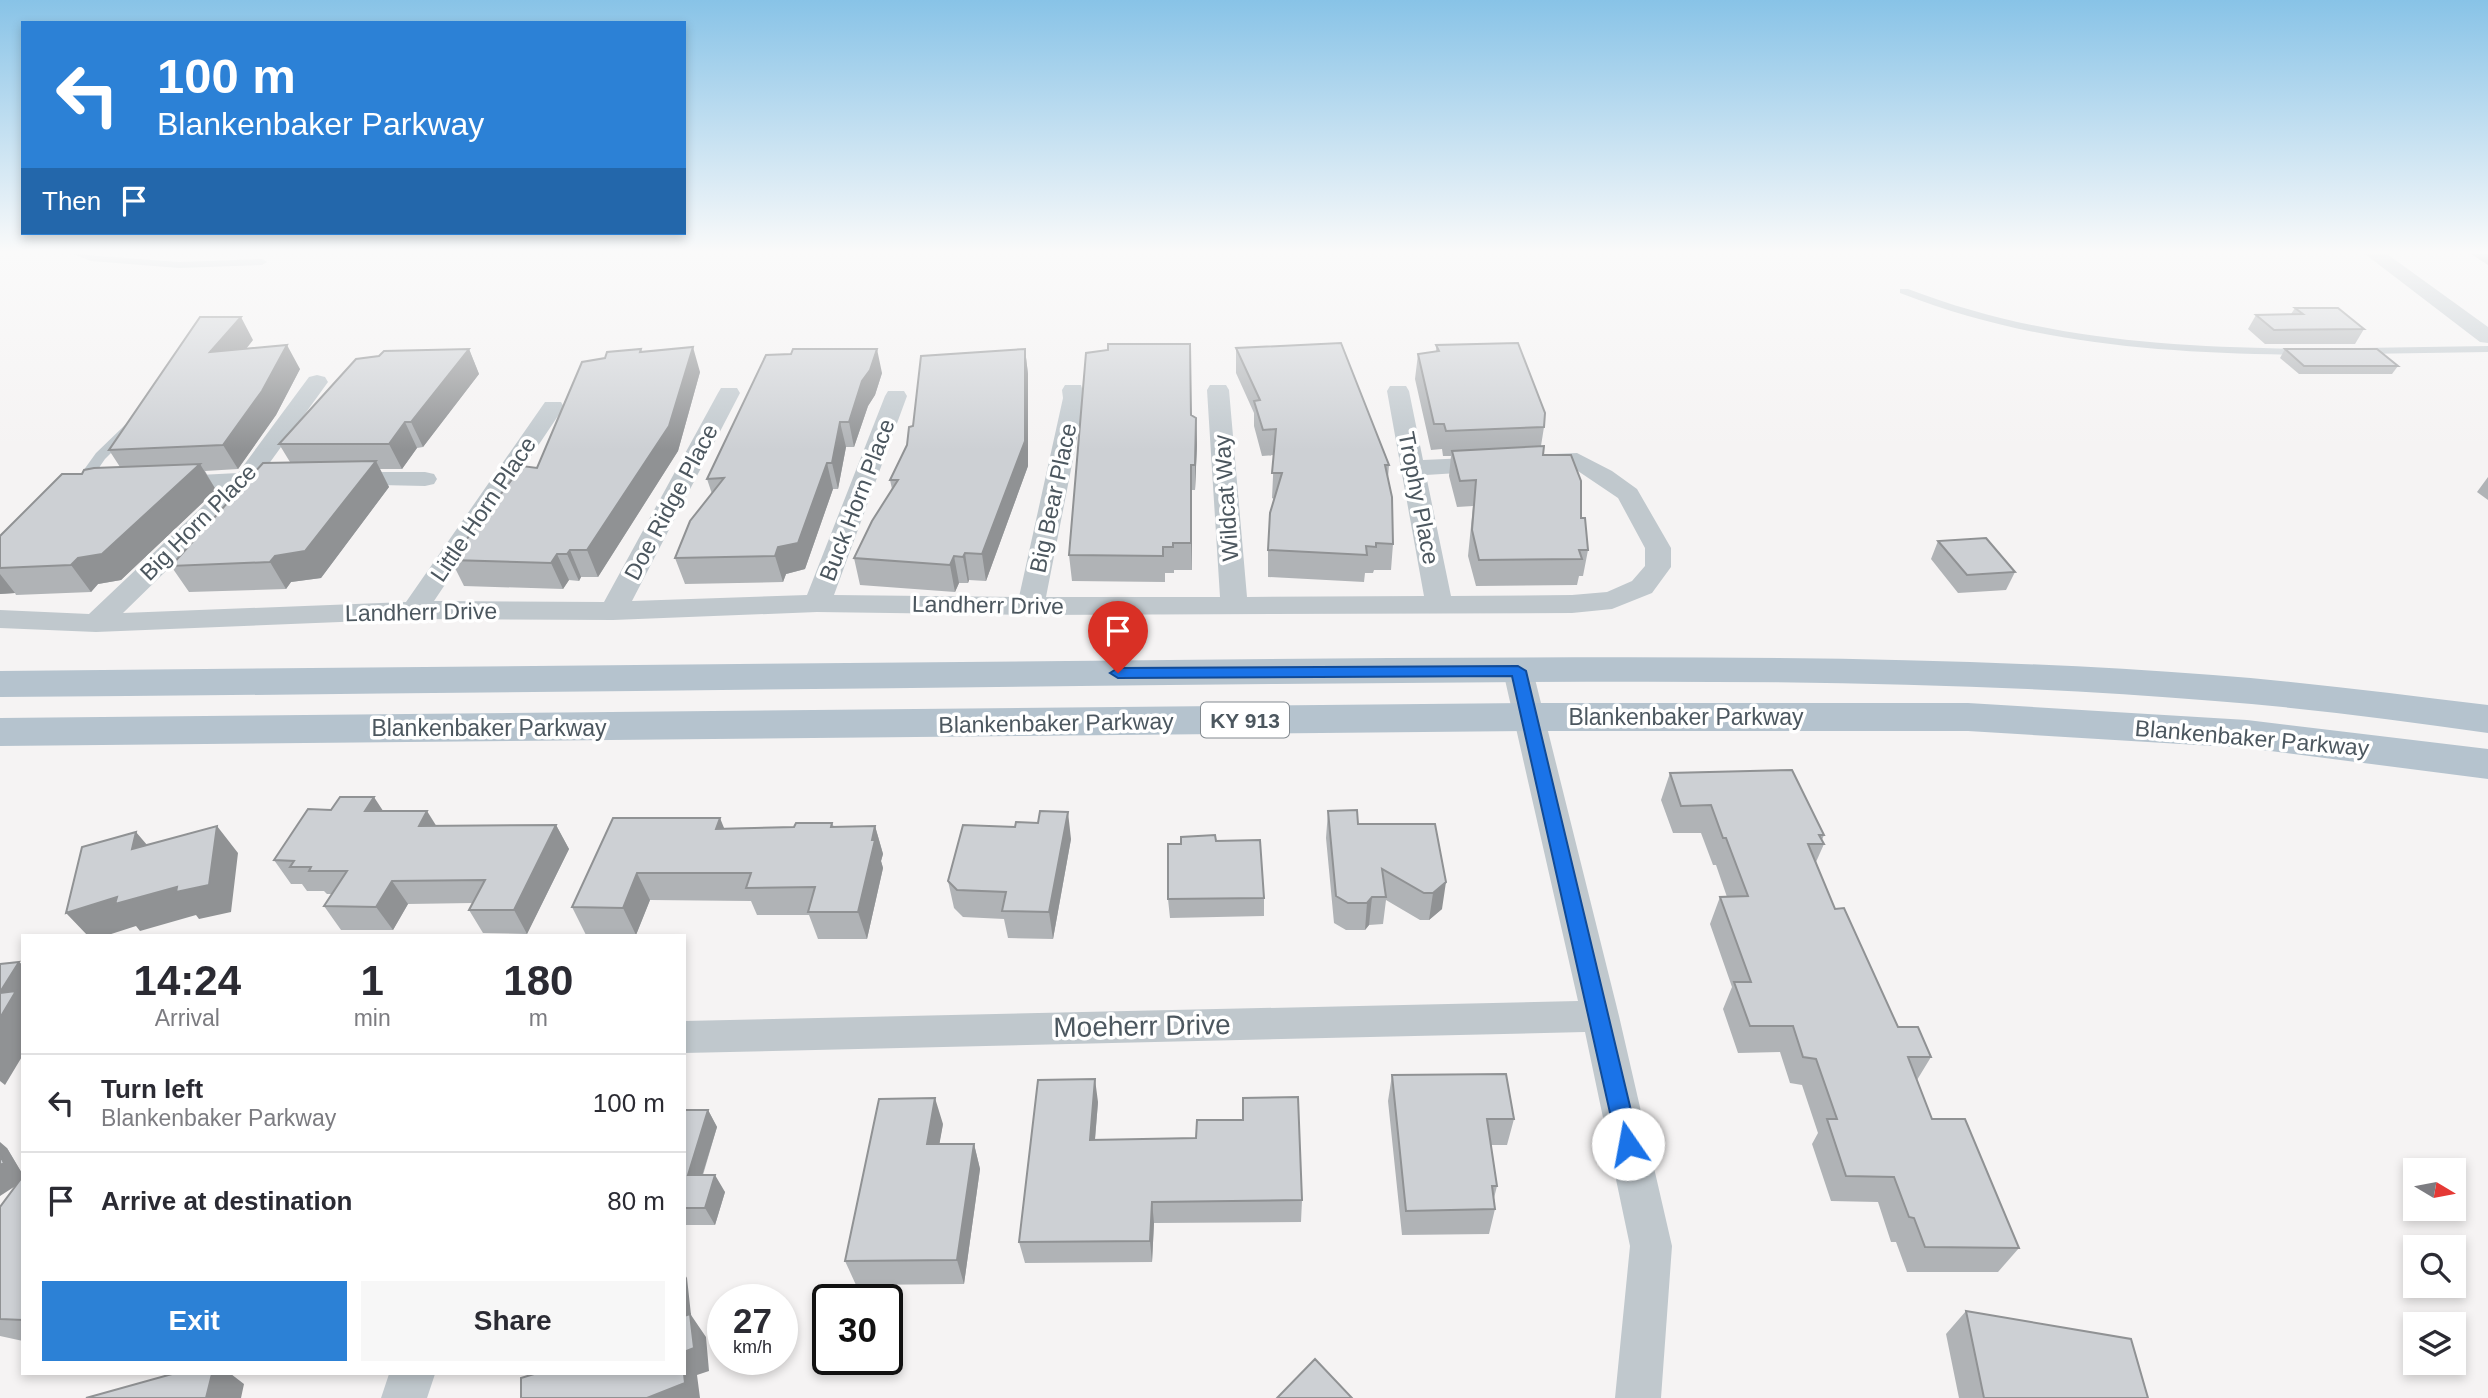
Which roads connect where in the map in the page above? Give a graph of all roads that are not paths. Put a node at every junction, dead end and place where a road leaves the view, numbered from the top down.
1 (1988, 319) edge
2 (2464, 319) edge
3 (2488, 337) edge
4 (2488, 349) edge
5 (2354, 351) edge
6 (2315, 352) edge
7 (317, 382) dead end
8 (1073, 390) dead end
9 (1218, 390) dead end
10 (1398, 391) dead end
11 (729, 393) dead end
12 (896, 396) dead end
13 (553, 407) dead end
14 (143, 413) edge
15 (1413, 468) junction
16 (246, 478) junction
17 (425, 479) dead end
18 (149, 483) edge
19 (107, 485) edge
20 (74, 489) joint
21 (817, 603) junction
22 (1439, 605) junction
23 (1031, 606) junction
24 (1234, 606) junction
25 (414, 610) junction
26 (613, 611) junction
27 (0, 620) edge
28 (96, 623) junction
29 (1518, 671) junction
30 (0, 684) edge
31 (1529, 717) junction
32 (2488, 719) edge
33 (0, 732) edge
34 (2488, 764) edge
35 (1600, 1016) junction
36 (686, 1037) edge
37 (412, 1375) edge
38 (404, 1398) edge
39 (1639, 1398) edge

1 - 6 lane
2 - 3 street
4 - 5 lane
7 - 16 street, Big Horn Place
8 - 23 street, Big Bear Place
9 - 24 street, Wildcat Way
10 - 15 street, Trophy Place
11 - 26 street, Doe Ridge Place
12 - 21 street, Buck Horn Place
13 - 25 street, Little Horn Place
14 - 20 lane
15 - 22 street, Trophy Place
15 - 22 street, Landherr Drive
16 - 17 street
16 - 18 street
16 - 28 street, Big Horn Place
19 - 20 street
21 - 23 street, Landherr Drive
21 - 26 street, Landherr Drive
22 - 24 street, Landherr Drive
23 - 24 street, Landherr Drive
25 - 26 street, Landherr Drive
25 - 28 street, Landherr Drive
27 - 28 street, Landherr Drive
29 - 30 main road, Blankenbaker Parkway / KY 913
29 - 31 street
29 - 32 main road, Blankenbaker Parkway / KY 913
31 - 33 main road, Blankenbaker Parkway / KY 913
31 - 34 main road, Blankenbaker Parkway / KY 913
31 - 35 street
35 - 36 street, Moeherr Drive
35 - 39 street
37 - 38 street

